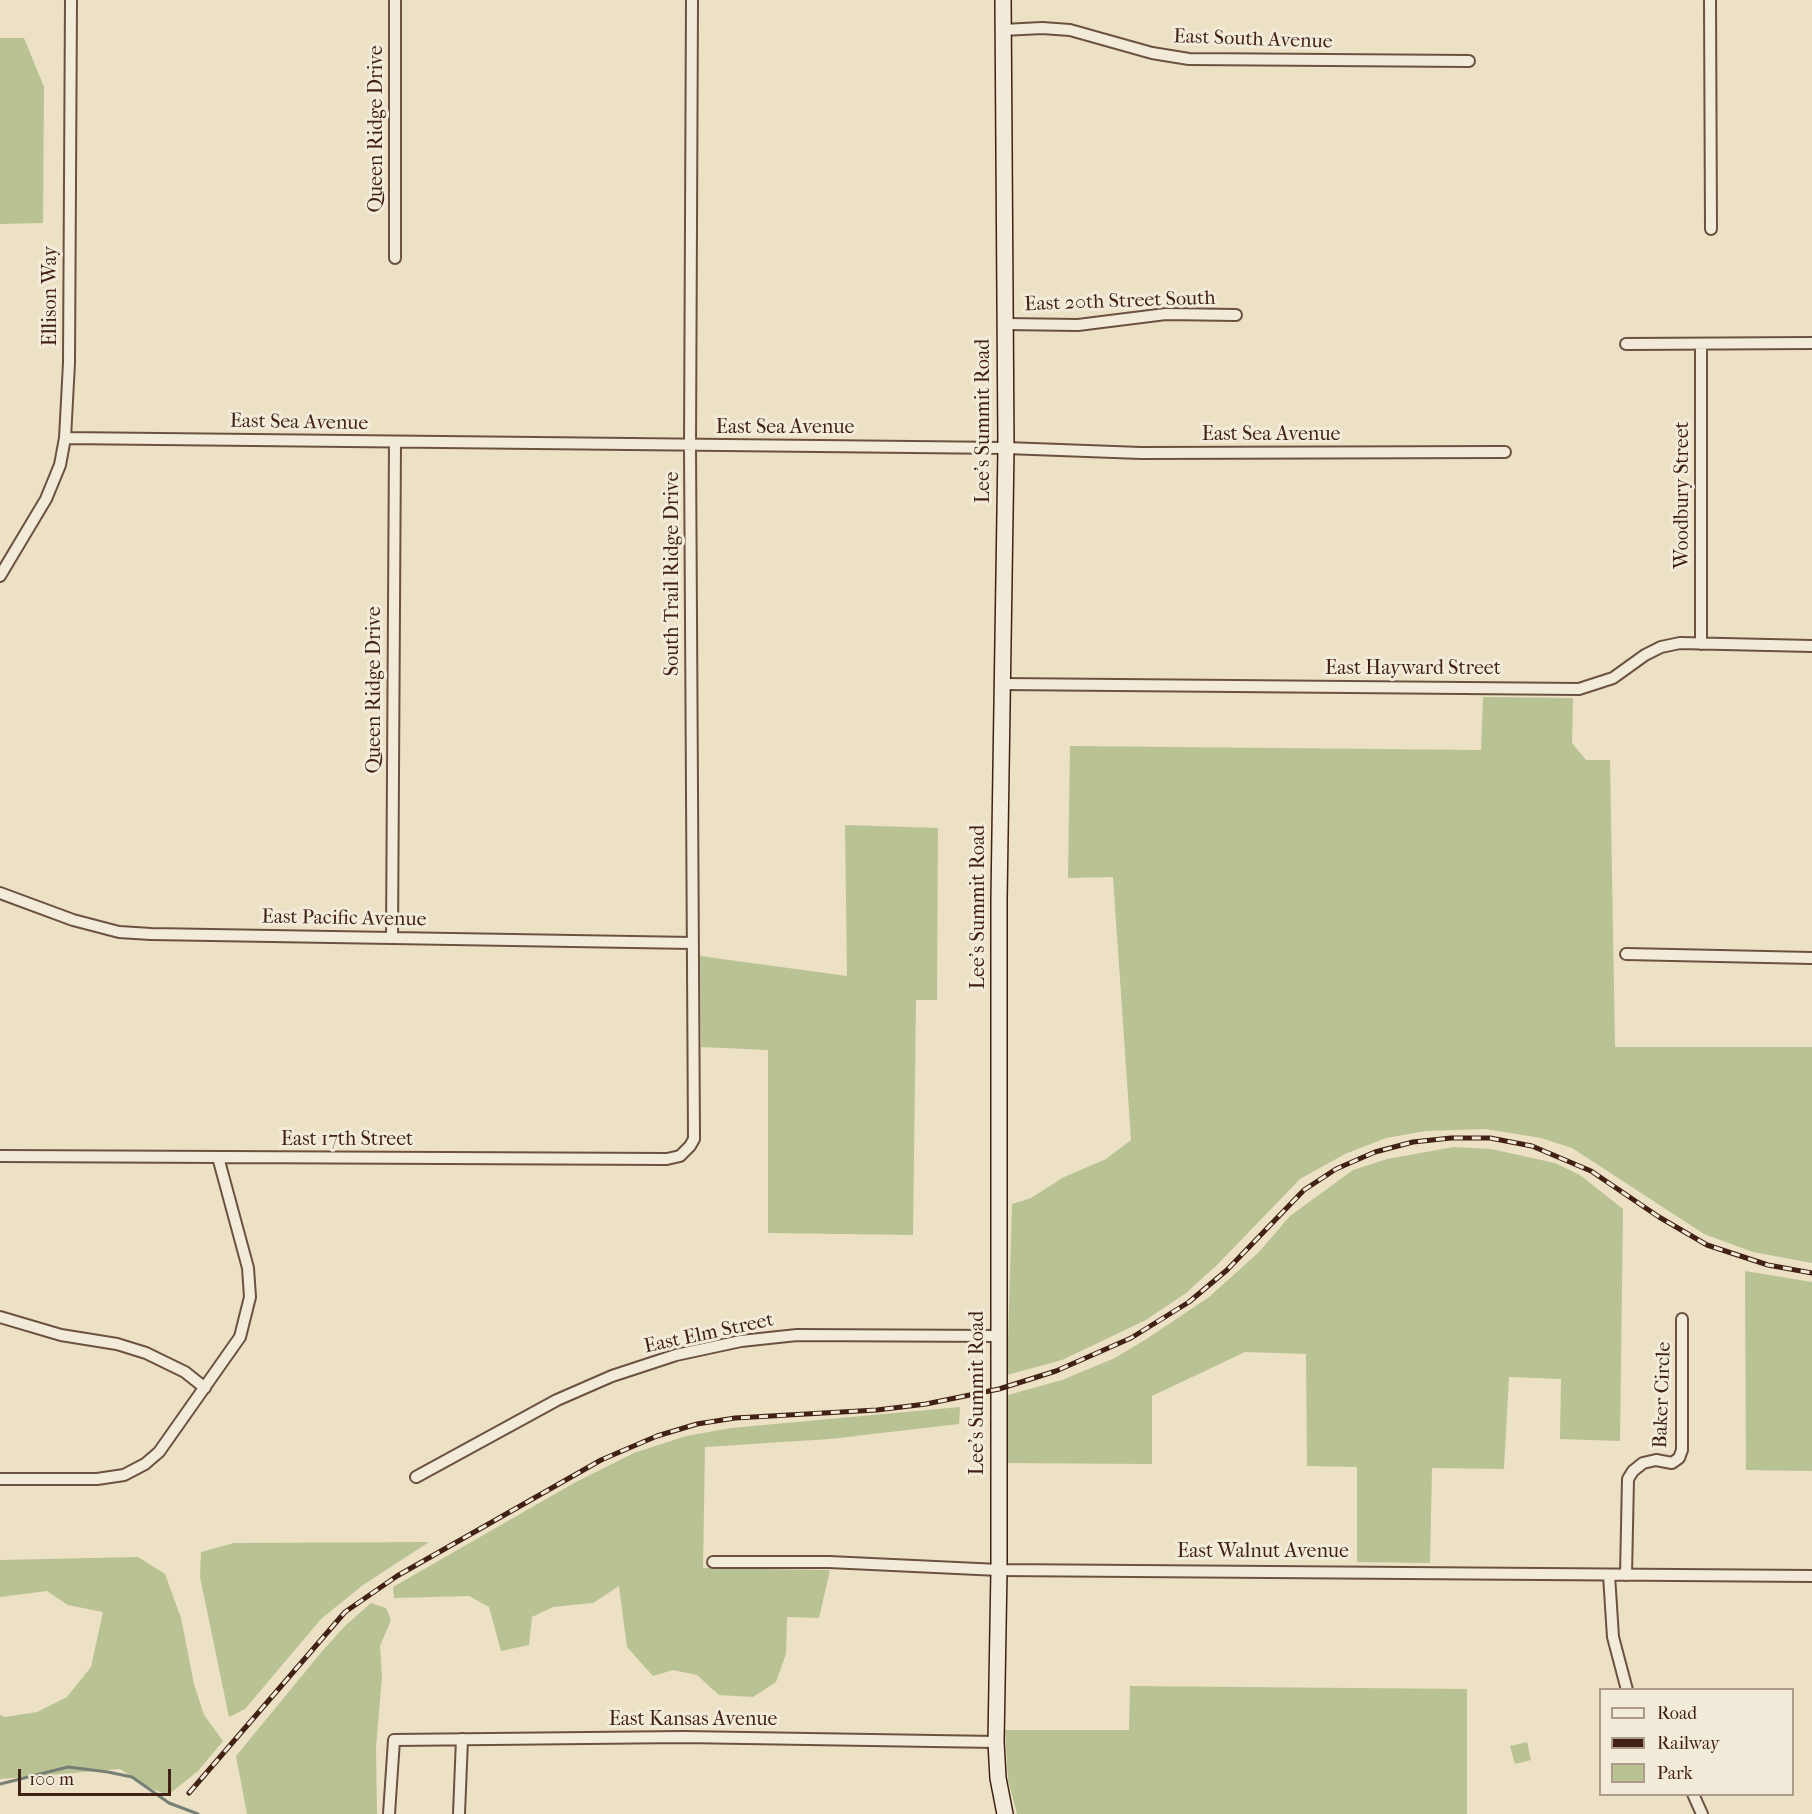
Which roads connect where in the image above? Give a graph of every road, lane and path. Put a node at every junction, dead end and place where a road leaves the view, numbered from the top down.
1 (70, 0) edge
2 (395, 0) edge
3 (692, 0) edge
4 (1003, 0) edge
5 (1710, 0) edge
6 (1003, 30) junction
7 (1469, 61) dead end
8 (1711, 229) dead end
9 (395, 258) dead end
10 (1236, 315) dead end
11 (1005, 324) junction
12 (1812, 343) edge
13 (1626, 344) dead end
14 (1701, 345) junction
15 (65, 438) junction
16 (395, 442) junction
17 (690, 446) junction
18 (1006, 448) junction
19 (1505, 452) dead end
20 (0, 576) edge
21 (1701, 644) junction
22 (1812, 646) edge
23 (1002, 684) junction
24 (0, 893) edge
25 (392, 938) junction
26 (693, 943) junction
27 (1626, 954) dead end
28 (1812, 958) edge
29 (690, 1146) joint
30 (0, 1156) edge
31 (218, 1157) junction
32 (0, 1317) edge
33 (1683, 1319) dead end
34 (999, 1336) junction
35 (205, 1388) junction
36 (416, 1478) dead end
37 (0, 1479) edge
38 (713, 1562) dead end
39 (999, 1570) junction
40 (1609, 1575) junction
41 (1626, 1575) junction
42 (1812, 1576) edge
43 (1627, 1688) edge
44 (462, 1739) junction
45 (996, 1742) junction
46 (1694, 1796) edge
47 (389, 1814) edge
48 (459, 1814) edge
49 (1005, 1814) edge
50 (1702, 1814) edge

1 - 15 street, Ellison Way
2 - 9 street, Queen Ridge Drive
3 - 17 street, South Trail Ridge Drive
4 - 6 main road, Lee's Summit Road
5 - 8 street
6 - 7 street, East South Avenue
6 - 11 main road, Lee's Summit Road
10 - 11 street, East 20th Street South
11 - 18 main road, Lee's Summit Road
12 - 14 street
13 - 14 street
14 - 21 street, Woodbury Street
15 - 16 street, East Sea Avenue
15 - 20 street, Ellison Way
16 - 17 street, East Sea Avenue
16 - 25 street, Queen Ridge Drive
17 - 18 street, East Sea Avenue
17 - 26 street, South Trail Ridge Drive
18 - 19 street, East Sea Avenue
18 - 23 main road, Lee's Summit Road
21 - 22 street, East Hayward Street
21 - 23 street, East Hayward Street
23 - 34 main road, Lee's Summit Road
24 - 25 street, East Pacific Avenue
25 - 26 street, East Pacific Avenue
26 - 29 street, South Trail Ridge Drive
27 - 28 street
29 - 31 street, East 17th Street
30 - 31 street, East 17th Street
31 - 35 street
32 - 35 street
33 - 41 street, Baker Circle
34 - 36 street, East Elm Street
34 - 39 main road, Lee's Summit Road
35 - 37 street
38 - 39 street, East Walnut Avenue
39 - 40 street, East Walnut Avenue
39 - 45 main road, Lee's Summit Road
40 - 41 street, East Walnut Avenue
40 - 43 street
41 - 42 street, East Walnut Avenue
44 - 45 street, East Kansas Avenue
44 - 47 street, East Kansas Avenue
44 - 48 street
45 - 49 main road, Lee's Summit Road
46 - 50 street

